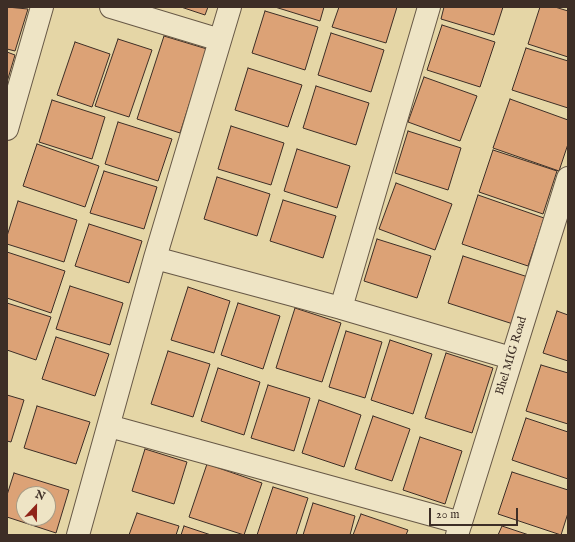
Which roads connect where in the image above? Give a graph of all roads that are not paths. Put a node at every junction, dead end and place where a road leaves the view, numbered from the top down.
1 (42, 7) edge
2 (111, 7) edge
3 (230, 7) edge
4 (429, 7) edge
5 (220, 40) junction
6 (7, 129) edge
7 (568, 178) edge
8 (155, 258) junction
9 (341, 308) junction
10 (511, 358) junction
11 (109, 426) junction
12 (459, 529) edge
13 (78, 535) edge

1 - 6 street
2 - 5 street
3 - 5 street
4 - 9 street
5 - 8 street
7 - 10 street, Bhel MIG Road
8 - 9 street
8 - 11 street
9 - 10 street
10 - 12 street, Bhel MIG Road
11 - 12 street
11 - 13 street

